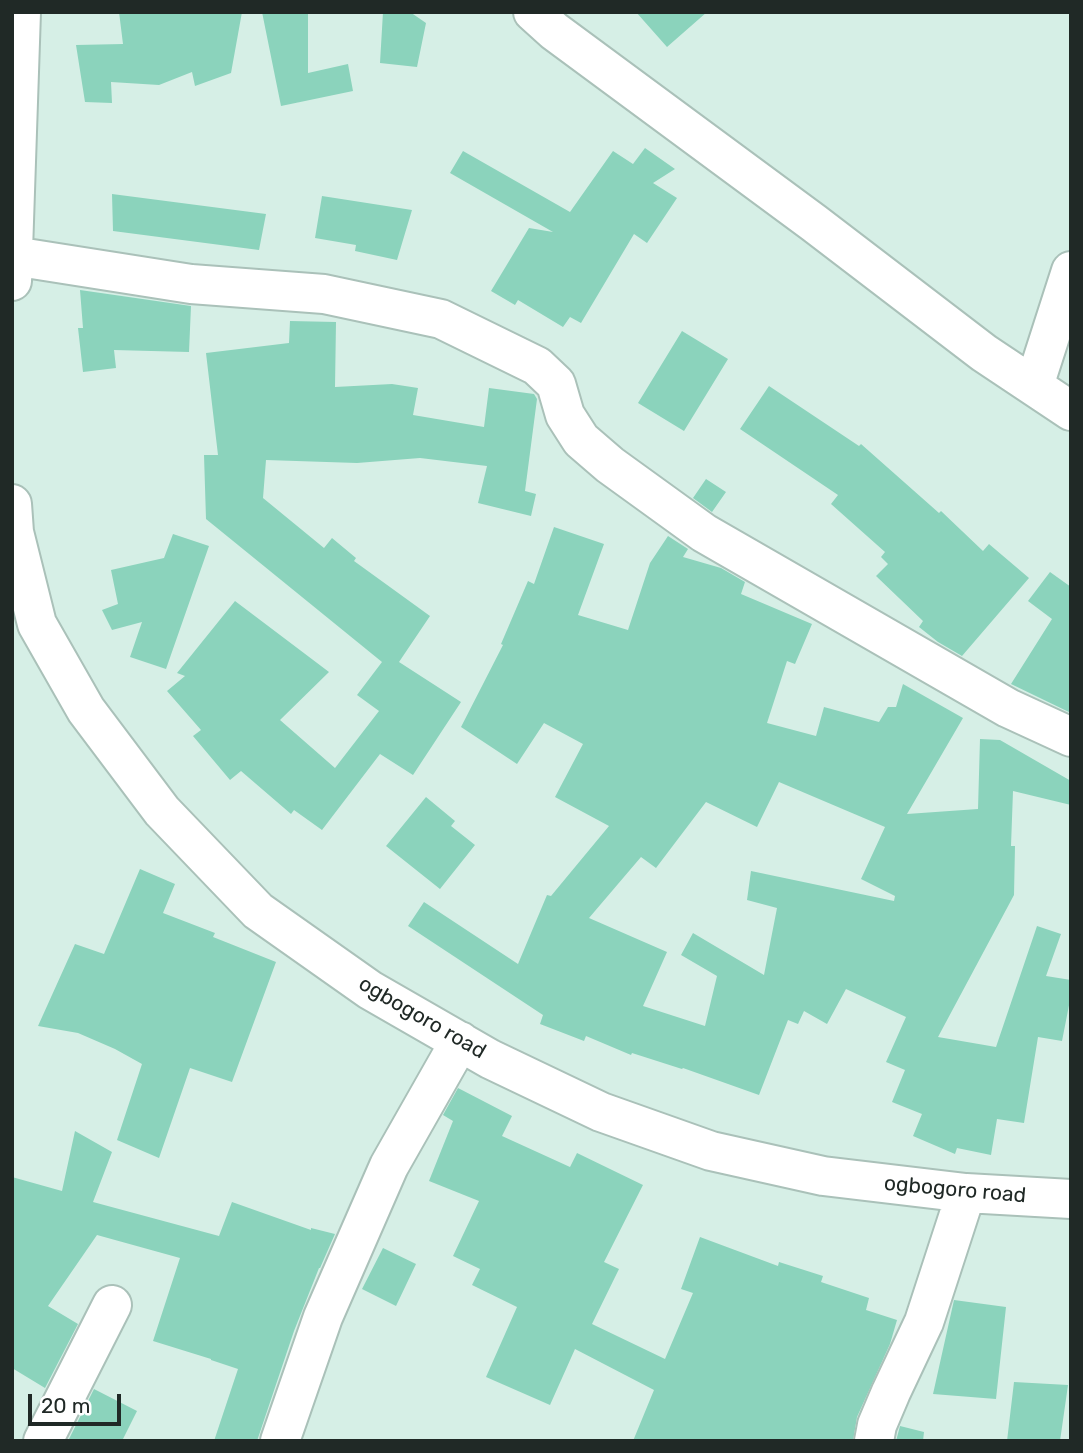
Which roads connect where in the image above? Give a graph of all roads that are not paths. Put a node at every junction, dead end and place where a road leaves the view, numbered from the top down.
1 (21, 12) edge
2 (533, 12) edge
3 (13, 256) edge
4 (1071, 271) edge
5 (12, 281) edge
6 (1034, 386) junction
7 (1071, 411) edge
8 (12, 504) edge
9 (15, 553) edge
10 (1071, 737) edge
11 (460, 1041) junction
12 (966, 1193) junction
13 (1071, 1199) edge
14 (112, 1305) dead end
15 (43, 1441) edge
16 (280, 1441) edge
17 (874, 1441) edge

1 - 3 street
2 - 6 street
3 - 5 street
3 - 10 street
4 - 6 street
6 - 7 street
8 - 9 street, ogbogoro road
9 - 11 street, ogbogoro road
11 - 12 street, ogbogoro road
11 - 16 street
12 - 13 street, ogbogoro road
12 - 17 street
14 - 15 street

